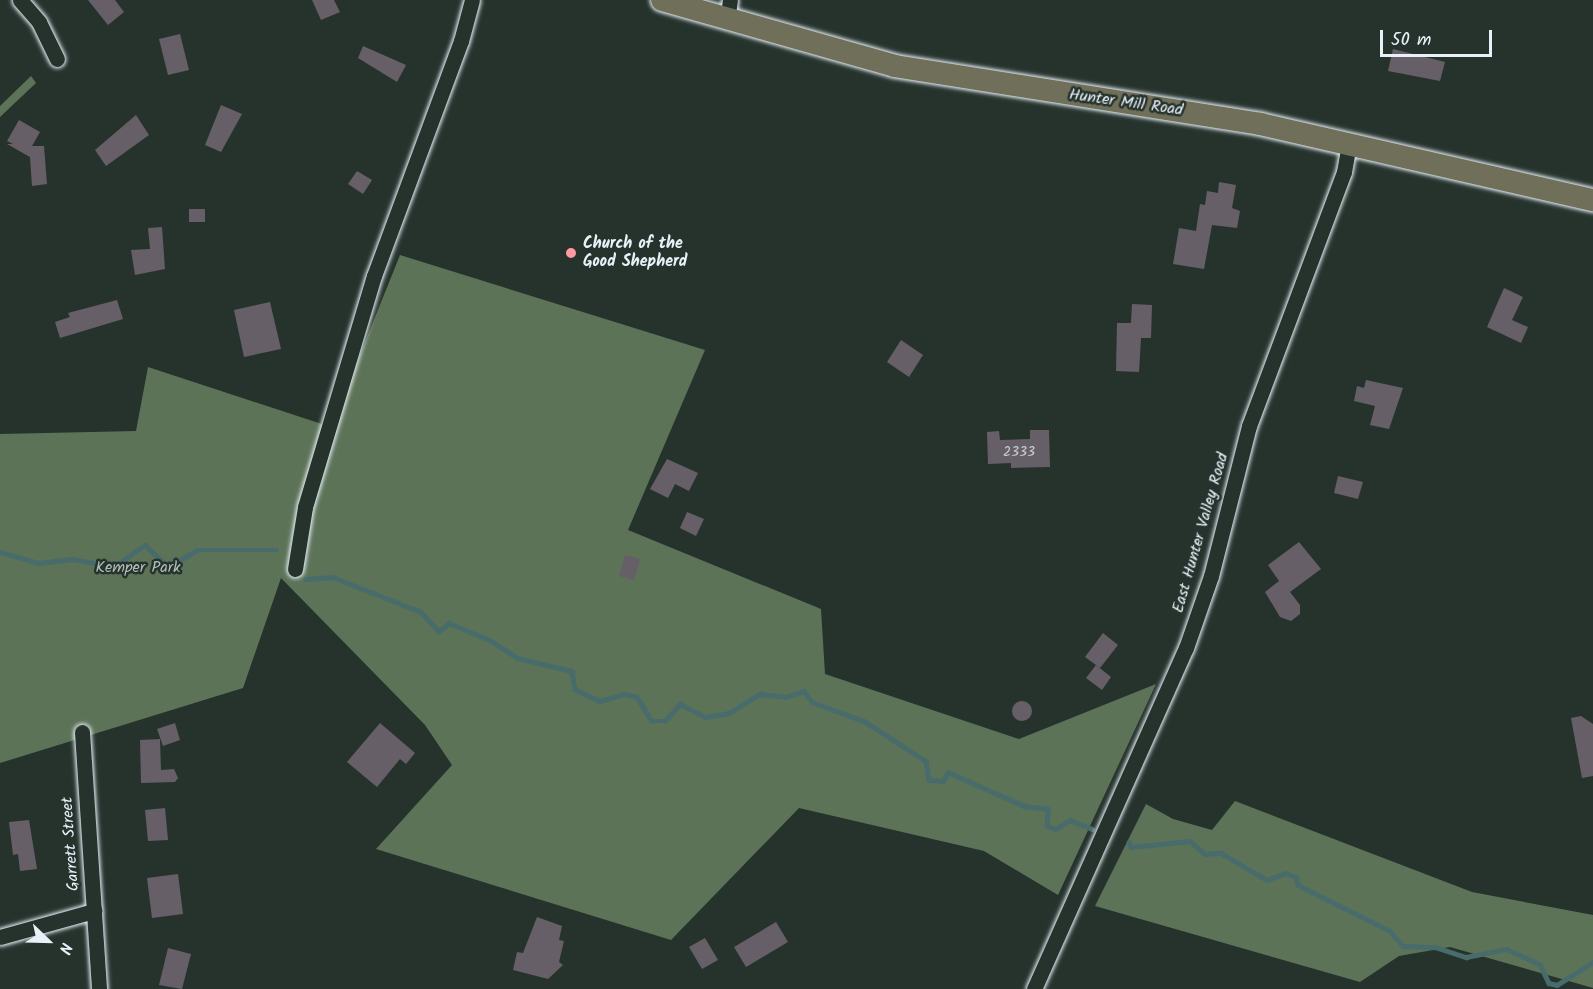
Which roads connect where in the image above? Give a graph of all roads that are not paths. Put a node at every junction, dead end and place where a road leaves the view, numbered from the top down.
1 (20, 0) edge
2 (472, 0) edge
3 (662, 0) edge
4 (729, 10) edge
5 (57, 59) dead end
6 (1349, 143) junction
7 (1593, 200) edge
8 (295, 569) dead end
9 (82, 732) dead end
10 (94, 911) junction
11 (0, 937) edge
12 (99, 989) edge
13 (1034, 989) edge

1 - 5 street
2 - 8 street
3 - 4 main road, Hunter Mill Road
4 - 6 main road, Hunter Mill Road
6 - 7 main road, Hunter Mill Road
6 - 13 street, East Hunter Valley Road
9 - 10 street, Garrett Street
10 - 11 street
10 - 12 street, Garrett Street

